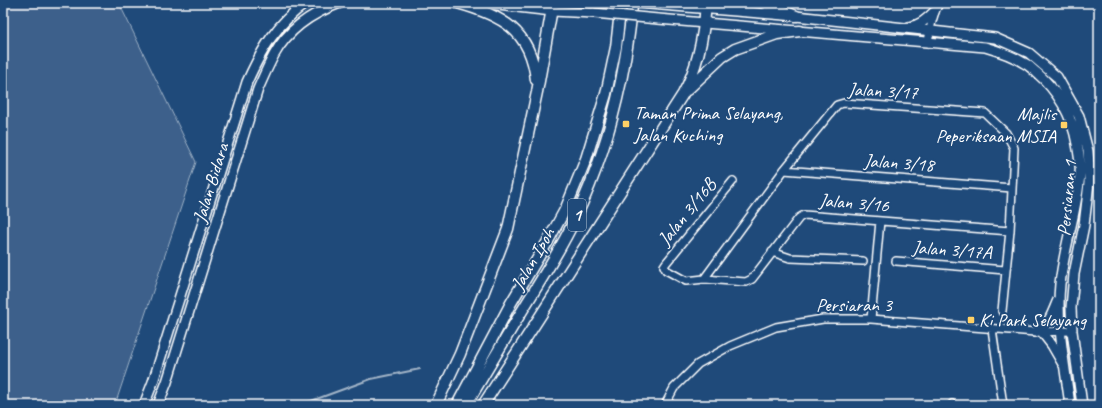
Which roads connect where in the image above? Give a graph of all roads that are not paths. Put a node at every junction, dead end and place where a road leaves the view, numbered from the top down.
1 (298, 3) edge
2 (306, 3) edge
3 (340, 3) edge
4 (457, 3) edge
5 (480, 3) edge
6 (620, 3) edge
7 (632, 3) edge
8 (637, 3) edge
9 (764, 3) edge
10 (939, 3) edge
11 (706, 6) edge
12 (552, 7) edge
13 (934, 12) junction
14 (796, 16) junction
15 (704, 23) junction
16 (899, 28) junction
17 (800, 31) junction
18 (930, 32) junction
19 (928, 43) junction
20 (247, 82) junction
21 (537, 92) junction
22 (683, 94) junction
23 (784, 170) junction
24 (733, 181) dead end
25 (1012, 188) junction
26 (880, 221) junction
27 (1010, 231) junction
28 (772, 252) junction
29 (863, 261) dead end
30 (896, 261) dead end
31 (1005, 270) junction
32 (704, 279) junction
33 (1060, 296) junction
34 (1002, 311) dead end
35 (871, 318) junction
36 (992, 329) junction
37 (1072, 331) junction
38 (1039, 332) junction
39 (1061, 332) junction
40 (1065, 367) junction
41 (144, 405) edge
42 (158, 405) edge
43 (436, 405) edge
44 (456, 405) edge
45 (466, 405) edge
46 (483, 405) edge
47 (665, 405) edge
48 (1003, 405) edge
49 (1070, 405) edge
50 (1082, 405) edge

1 - 20 main road
2 - 20 main road, Jalan Bidara
3 - 42 main road, Jalan Bidara
4 - 21 highway
5 - 12 main road
6 - 44 highway, Jalan Ipoh / 1
7 - 45 highway, Jalan Ipoh / 1
8 - 11 main road, Persiaran 1
9 - 14 highway
10 - 13 street
11 - 14 main road, Persiaran 1
11 - 15 highway
12 - 15 main road, Persiaran 1, bridge
12 - 21 highway
13 - 16 main road
13 - 18 street
14 - 16 main road, Persiaran 1
15 - 17 main road, Persiaran 1
15 - 22 highway
16 - 18 main road, Persiaran 1
17 - 19 main road, Persiaran 1
17 - 22 highway
18 - 19 street
18 - 37 main road, Persiaran 1
19 - 33 main road, Persiaran 1
20 - 41 main road, Jalan Bidara
21 - 43 highway
22 - 46 highway
23 - 25 street, Jalan 3/18
23 - 25 street, Jalan 3/17
23 - 32 street, Jalan 3/17
24 - 32 street, Jalan 3/16B
25 - 27 street, Jalan 3/17
26 - 27 street, Jalan 3/16
26 - 28 street, Jalan 3/16
26 - 35 street
27 - 31 street, Jalan 3/17
28 - 29 street
28 - 32 street, Jalan 3/16
30 - 31 street, Jalan 3/17A
31 - 34 street, Jalan 3/17
33 - 38 main road
33 - 39 main road, Persiaran 1
35 - 36 street, Persiaran 3
35 - 47 street, Persiaran 3
36 - 38 street, Persiaran 3
36 - 48 street
37 - 39 street, Persiaran 3
37 - 50 main road, Persiaran 1
38 - 39 street, Persiaran 3
38 - 40 main road
39 - 40 main road, Persiaran 1
40 - 49 main road, Persiaran 1

